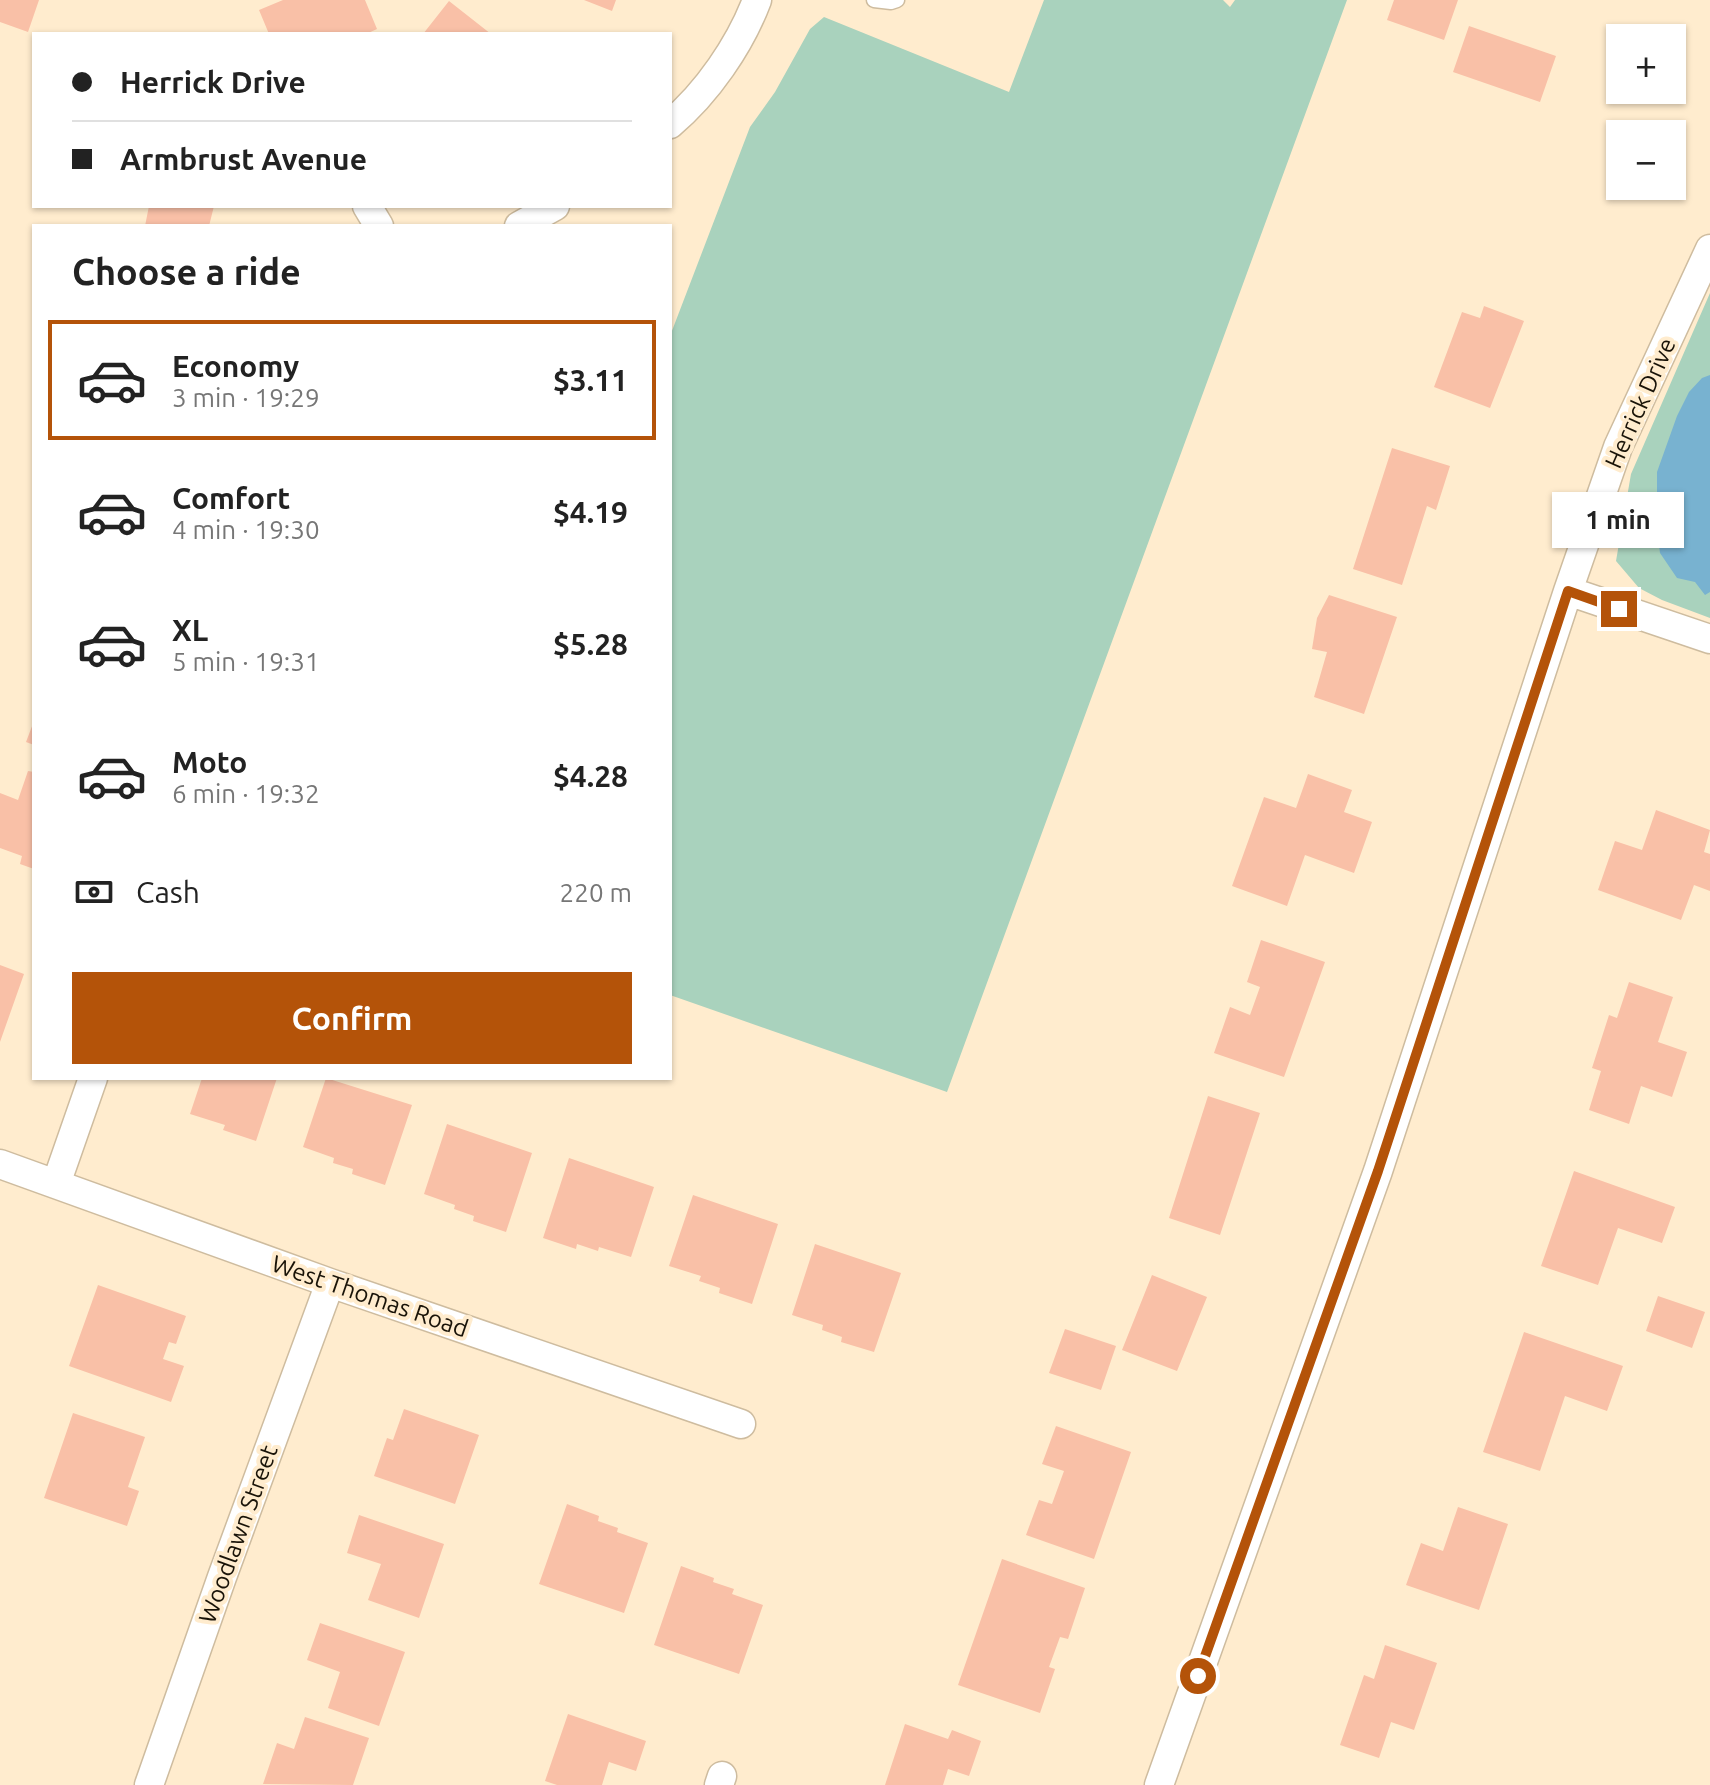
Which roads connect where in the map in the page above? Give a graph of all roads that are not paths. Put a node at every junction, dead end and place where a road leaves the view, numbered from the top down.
1 (757, 0) edge
2 (874, 0) edge
3 (897, 0) edge
4 (672, 122) edge
5 (551, 208) edge
6 (523, 224) edge
7 (1710, 249) edge
8 (1568, 591) junction
9 (1710, 639) edge
10 (92, 1080) edge
11 (0, 1164) edge
12 (56, 1184) junction
13 (330, 1283) junction
14 (741, 1424) dead end
15 (149, 1785) edge
16 (1159, 1785) edge

1 - 4 street
2 - 3 lane
5 - 6 street
7 - 8 street, Herrick Drive
8 - 9 street
8 - 16 street, Herrick Drive
10 - 12 street
11 - 12 street, West Thomas Road
12 - 13 street, West Thomas Road
13 - 14 street, West Thomas Road
13 - 15 street, Woodlawn Street

